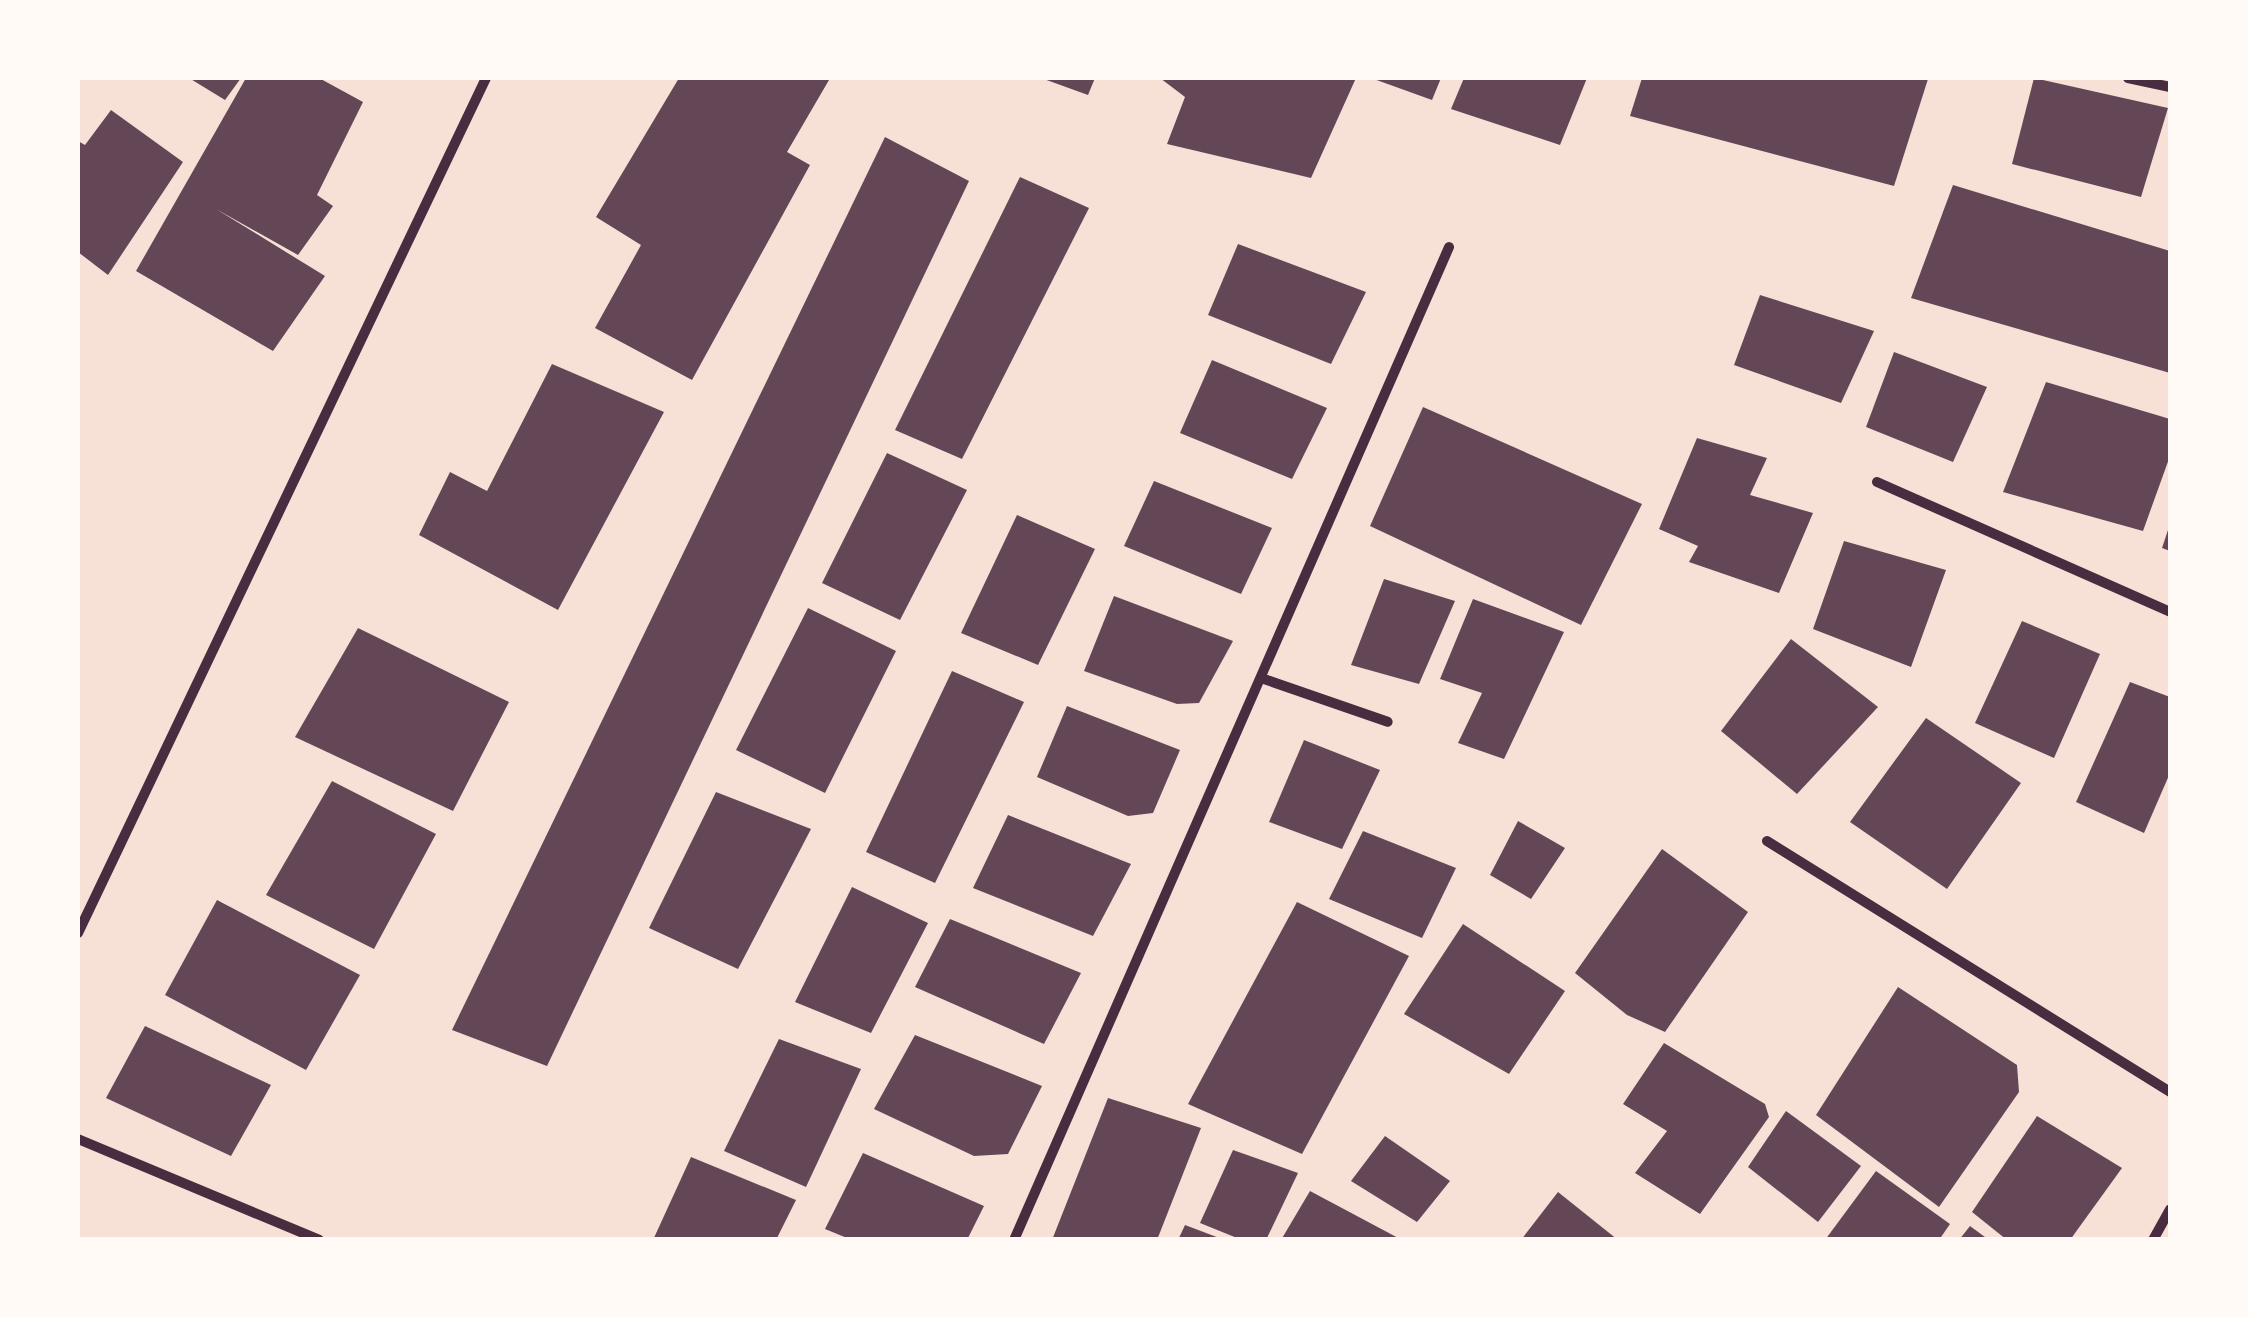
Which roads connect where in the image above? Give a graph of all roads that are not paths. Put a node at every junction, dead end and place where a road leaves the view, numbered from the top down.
1 (486, 78) edge
2 (2128, 78) edge
3 (2170, 87) edge
4 (1449, 248) dead end
5 (1877, 482) dead end
6 (2170, 612) edge
7 (1261, 678) junction
8 (1388, 722) dead end
9 (1768, 840) dead end
10 (78, 934) edge
11 (2170, 1092) edge
12 (78, 1139) edge
13 (2170, 1209) edge
14 (319, 1240) edge
15 (1014, 1240) edge
16 (2153, 1240) edge

1 - 10 street
2 - 3 street
4 - 7 street
5 - 6 street
7 - 8 street
7 - 15 street
9 - 11 street
12 - 14 street
13 - 16 street

